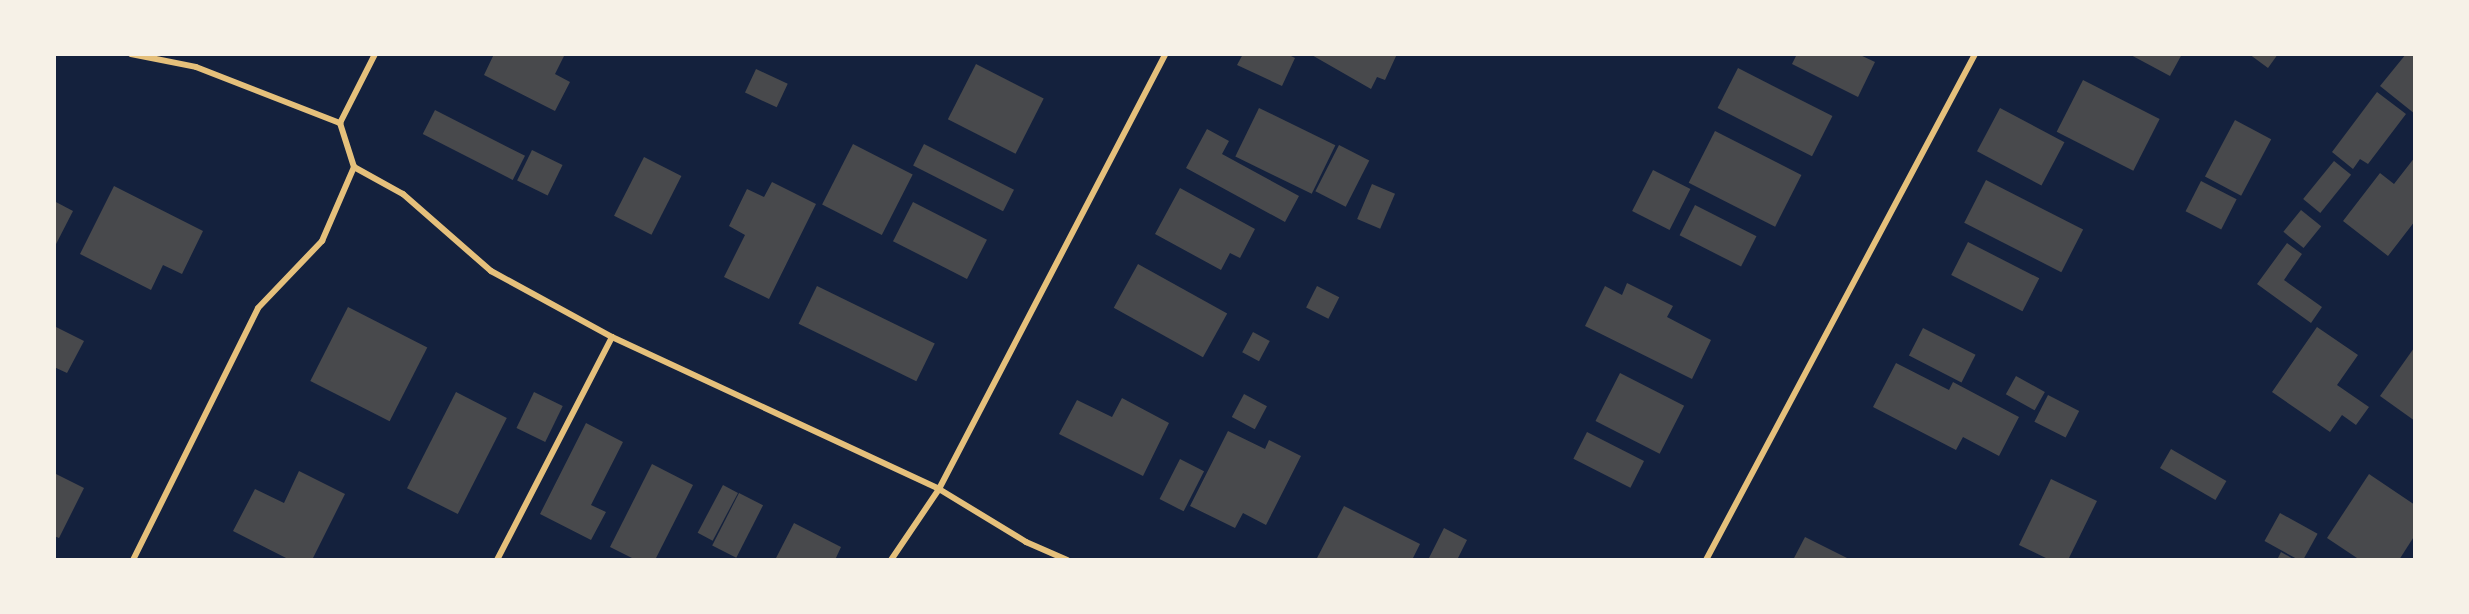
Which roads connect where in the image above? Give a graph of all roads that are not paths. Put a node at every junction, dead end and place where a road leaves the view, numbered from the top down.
1 (131, 54) edge
2 (375, 54) edge
3 (1165, 54) edge
4 (1975, 54) edge
5 (340, 123) junction
6 (354, 167) junction
7 (612, 337) junction
8 (939, 489) junction
9 (133, 560) edge
10 (497, 560) edge
11 (891, 560) edge
12 (1067, 560) edge
13 (1706, 560) edge

1 - 5 street
2 - 5 street
3 - 8 street
4 - 13 street
5 - 6 street
6 - 7 street
6 - 9 street
7 - 8 street
7 - 10 street
8 - 11 street
8 - 12 street

